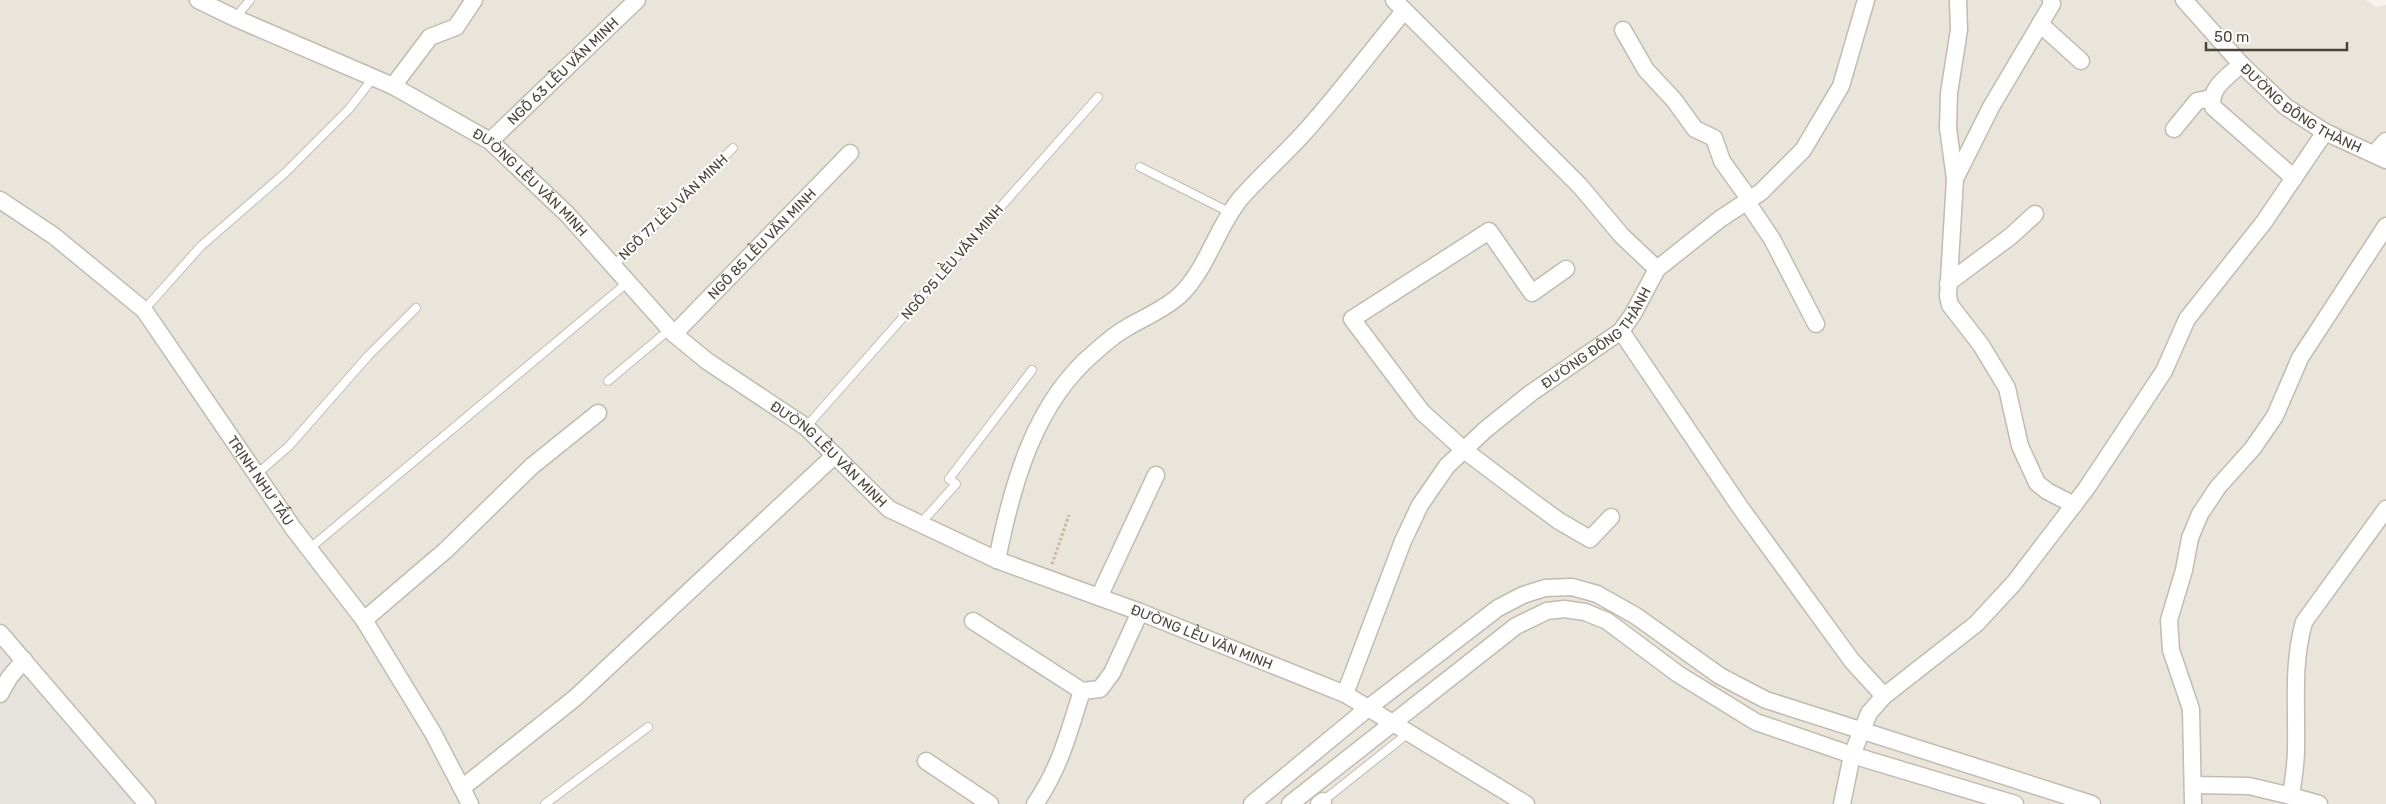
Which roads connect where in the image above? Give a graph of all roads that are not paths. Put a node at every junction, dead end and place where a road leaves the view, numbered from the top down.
1 (198, 0) edge
2 (250, 0) edge
3 (474, 0) edge
4 (637, 0) edge
5 (1866, 0) edge
6 (1958, 0) edge
7 (2051, 0) edge
8 (2184, 0) edge
9 (1399, 5) edge
10 (236, 18) junction
11 (2040, 24) junction
12 (1623, 30) dead end
13 (2081, 60) dead end
14 (2241, 64) junction
15 (373, 78) junction
16 (393, 86) junction
17 (1098, 97) dead end
18 (2211, 98) junction
19 (2174, 129) dead end
20 (2325, 132) junction
21 (490, 141) junction
22 (2386, 141) edge
23 (733, 148) dead end
24 (850, 154) dead end
25 (2380, 157) edge
26 (1140, 167) dead end
27 (2294, 178) junction
28 (1955, 179) junction
29 (0, 200) edge
30 (1748, 201) junction
31 (1231, 213) junction
32 (2035, 214) dead end
33 (2386, 226) edge
34 (613, 266) junction
35 (1566, 269) dead end
36 (1657, 269) junction
37 (628, 282) junction
38 (1948, 283) junction
39 (416, 308) dead end
40 (144, 310) junction
41 (1816, 324) dead end
42 (1621, 331) junction
43 (672, 332) junction
44 (1032, 370) dead end
45 (608, 381) dead end
46 (598, 413) dead end
47 (806, 426) junction
48 (1464, 450) junction
49 (835, 455) junction
50 (257, 474) junction
51 (1156, 476) dead end
52 (2074, 505) junction
53 (2386, 509) edge
54 (1611, 517) dead end
55 (920, 524) junction
56 (309, 548) junction
57 (997, 560) junction
58 (1099, 597) junction
59 (1140, 612) junction
60 (364, 620) junction
61 (973, 621) dead end
62 (0, 632) edge
63 (1668, 638) junction
64 (1655, 656) junction
65 (24, 660) junction
66 (1082, 691) junction
67 (0, 694) edge
68 (1345, 694) junction
69 (1884, 696) junction
70 (1368, 708) junction
71 (1394, 723) junction
72 (648, 727) dead end
73 (1861, 729) junction
74 (1408, 734) junction
75 (1852, 755) junction
76 (926, 761) dead end
77 (2193, 785) junction
78 (462, 788) junction
79 (2291, 796) junction
80 (1321, 802) edge
81 (147, 804) edge
82 (470, 804) edge
83 (545, 804) edge
84 (990, 804) edge
85 (1035, 804) edge
86 (1252, 804) edge
87 (1290, 804) edge
88 (1526, 804) edge
89 (1842, 804) edge
90 (2015, 804) edge
91 (2092, 804) edge
92 (2193, 804) edge
93 (2318, 804) edge

1 - 10 street, ĐƯỜNG LỀU VĂN MINH
2 - 10 lane
3 - 16 street
4 - 21 street, NGÕ 63 LỀU VĂN MINH
5 - 30 street, ĐƯỜNG ĐÔNG THÀNH
6 - 28 street
7 - 11 street
8 - 14 street, ĐƯỜNG ĐÔNG THÀNH
9 - 31 street
9 - 36 street
10 - 15 street, ĐƯỜNG LỀU VĂN MINH
11 - 13 street
11 - 28 street
12 - 30 street
14 - 18 street
14 - 20 street, ĐƯỜNG ĐÔNG THÀNH
15 - 16 street, ĐƯỜNG LỀU VĂN MINH
15 - 40 lane
16 - 21 street, ĐƯỜNG LỀU VĂN MINH
17 - 47 lane, NGÕ 95 LỀU VĂN MINH
18 - 19 street
18 - 27 street
20 - 25 street, ĐƯỜNG ĐÔNG THÀNH
20 - 27 street
21 - 34 street, ĐƯỜNG LỀU VĂN MINH
22 - 25 street
23 - 34 lane, NGÕ 77 LỀU VĂN MINH
24 - 43 street, NGÕ 85 LỀU VĂN MINH
26 - 31 lane
27 - 52 street
28 - 38 street
29 - 40 street, TRỊNH NHƯ TẤU
30 - 36 street, ĐƯỜNG ĐÔNG THÀNH
30 - 41 street
31 - 57 street
32 - 38 street
33 - 77 street
34 - 37 street, ĐƯỜNG LỀU VĂN MINH
35 - 48 street
36 - 42 street, ĐƯỜNG ĐÔNG THÀNH
37 - 43 street, ĐƯỜNG LỀU VĂN MINH
37 - 56 lane
38 - 52 street
39 - 50 lane
40 - 50 street, TRỊNH NHƯ TẤU
42 - 48 street, ĐƯỜNG ĐÔNG THÀNH
42 - 69 street
43 - 45 lane
43 - 47 street, ĐƯỜNG LỀU VĂN MINH
44 - 55 lane
46 - 60 street
47 - 49 street, ĐƯỜNG LỀU VĂN MINH
48 - 54 street
48 - 68 street, ĐƯỜNG ĐÔNG THÀNH
49 - 55 street, ĐƯỜNG LỀU VĂN MINH
49 - 78 street
50 - 56 street, TRỊNH NHƯ TẤU
51 - 58 street
52 - 69 street
53 - 79 street
55 - 57 street, ĐƯỜNG LỀU VĂN MINH
56 - 60 street, TRỊNH NHƯ TẤU
57 - 58 street, ĐƯỜNG LỀU VĂN MINH
58 - 59 street, ĐƯỜNG LỀU VĂN MINH
59 - 66 street
59 - 68 street, ĐƯỜNG LỀU VĂN MINH
60 - 78 street, TRỊNH NHƯ TẤU
61 - 66 street
62 - 65 street
63 - 64 street
63 - 70 street
63 - 73 street
64 - 71 street
64 - 75 street
65 - 67 street
65 - 81 street
66 - 85 street
68 - 70 street, ĐƯỜNG LỀU VĂN MINH
69 - 73 street
70 - 71 street, ĐƯỜNG LỀU VĂN MINH
70 - 86 street
71 - 74 street, ĐƯỜNG LỀU VĂN MINH
71 - 87 street
72 - 83 lane
73 - 75 street
73 - 91 street
74 - 80 lane
74 - 88 street, ĐƯỜNG LỀU VĂN MINH
75 - 89 street
75 - 90 street
76 - 84 street
77 - 79 street
77 - 92 street
78 - 82 street, TRỊNH NHƯ TẤU
79 - 93 street

